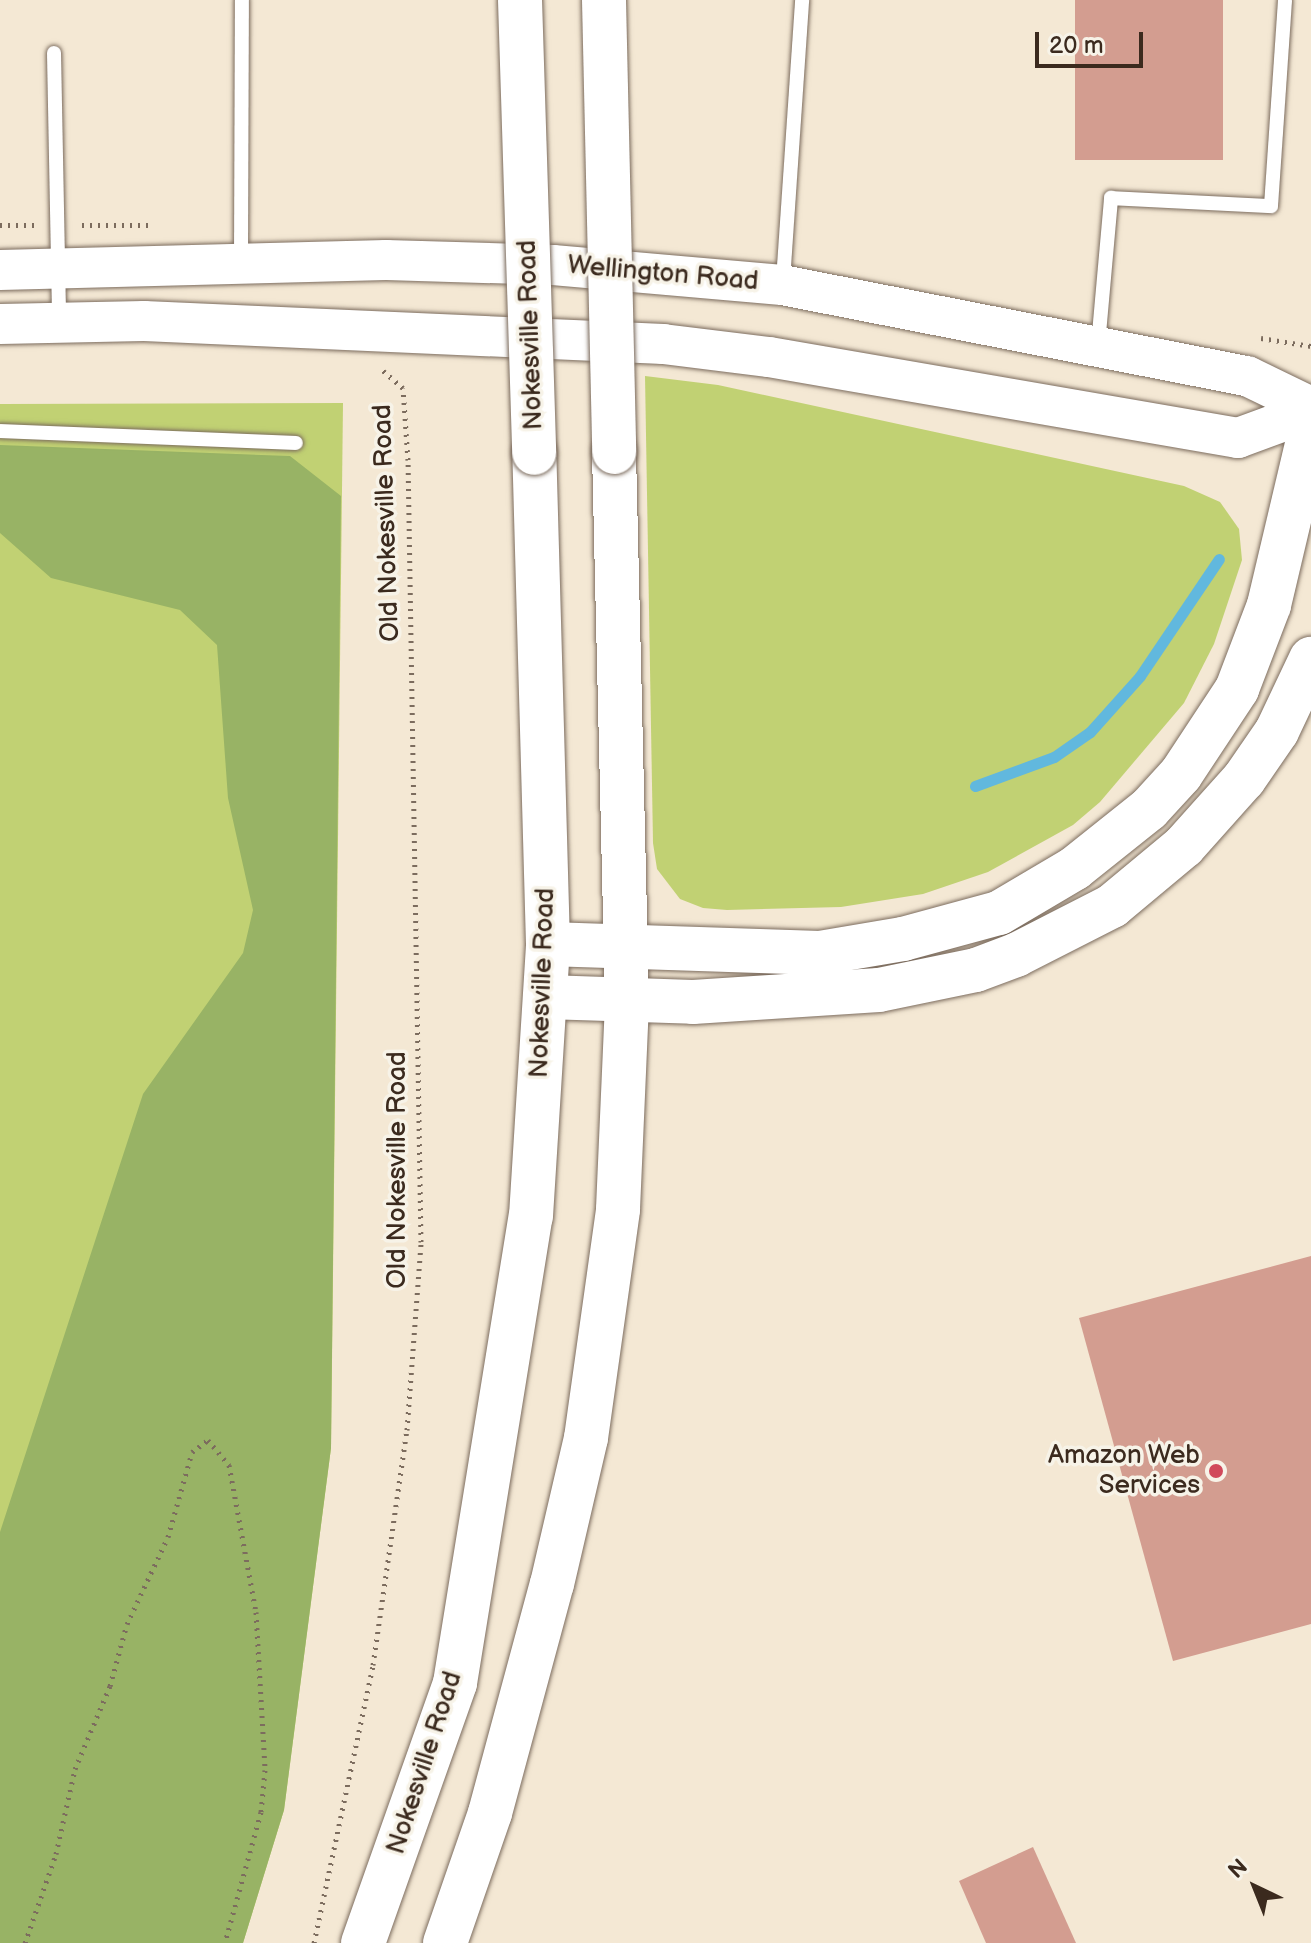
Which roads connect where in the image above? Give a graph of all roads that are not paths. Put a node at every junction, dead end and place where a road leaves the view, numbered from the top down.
1 (242, 0) edge
2 (520, 0) edge
3 (604, 0) edge
4 (802, 0) edge
5 (1285, 0) edge
6 (54, 53) dead end
7 (241, 265) junction
8 (58, 269) junction
9 (0, 270) edge
10 (782, 285) junction
11 (60, 323) junction
12 (0, 324) edge
13 (1098, 345) junction
14 (1311, 409) edge
15 (1311, 427) edge
16 (0, 431) edge
17 (296, 443) dead end
18 (1311, 659) edge
19 (548, 944) junction
20 (625, 947) junction
21 (546, 997) junction
22 (627, 1000) junction
23 (363, 1943) edge
24 (445, 1943) edge

1 - 7 lane
2 - 19 highway, Nokesville Road, bridge
3 - 20 highway, bridge
4 - 10 lane
5 - 13 lane
6 - 8 lane
7 - 8 main road, Wellington Road
7 - 10 main road, Wellington Road
8 - 9 main road, Wellington Road
8 - 11 lane
10 - 13 main road, Wellington Road
11 - 12 main road, Wellington Road
11 - 14 main road, Wellington Road
13 - 14 main road, Wellington Road
15 - 20 highway
16 - 17 lane
18 - 22 highway
19 - 20 highway
19 - 21 highway, Nokesville Road
20 - 22 highway
21 - 22 highway
21 - 23 highway, Nokesville Road
22 - 24 highway

